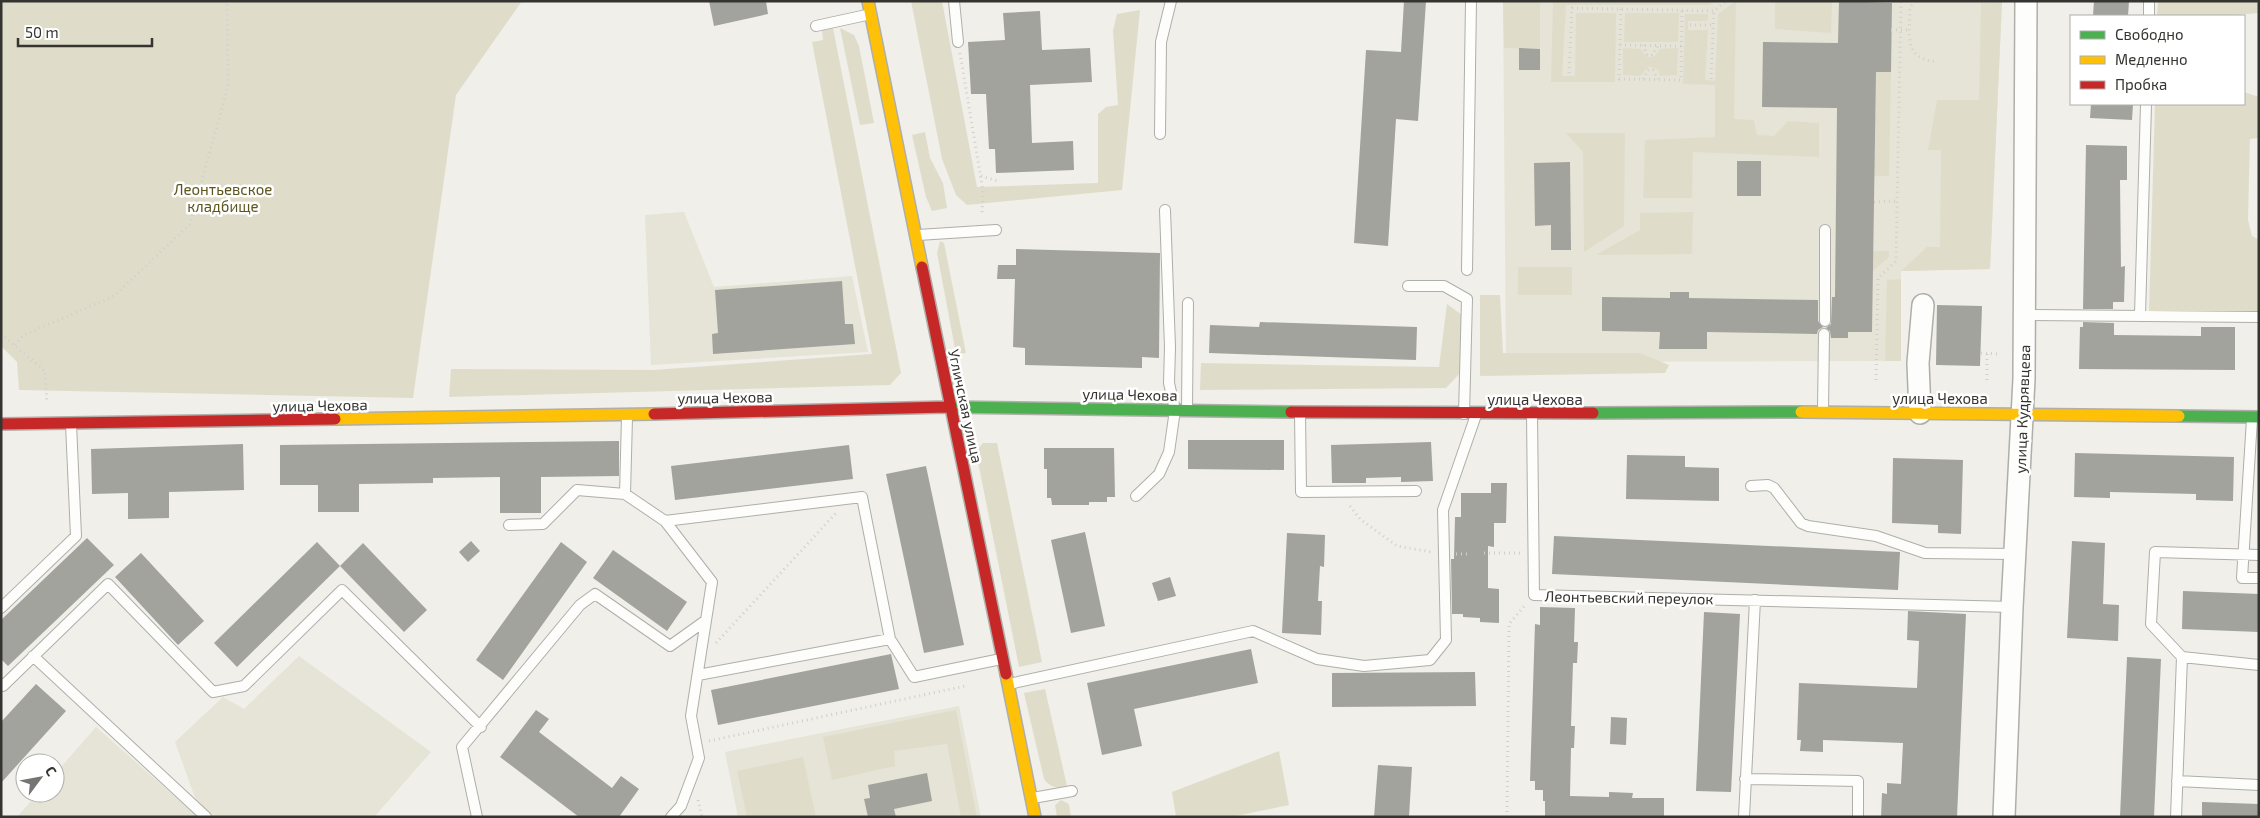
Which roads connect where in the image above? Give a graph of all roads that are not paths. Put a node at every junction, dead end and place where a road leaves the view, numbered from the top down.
1 (868, 1) edge
2 (954, 1) edge
3 (1171, 1) edge
4 (1471, 1) edge
5 (2026, 1) edge
6 (2149, 1) edge
7 (871, 14) junction
8 (2149, 15) edge
9 (816, 26) dead end
10 (958, 42) road end
11 (2146, 105) edge
12 (1160, 134) dead end
13 (1165, 210) dead end
14 (996, 230) dead end
15 (1825, 230) dead end
16 (915, 235) junction
17 (1467, 270) dead end
18 (1408, 286) dead end
19 (1188, 303) dead end
20 (1923, 305) dead end
21 (2024, 315) junction
22 (2140, 315) junction
23 (2259, 317) edge
24 (1825, 321) dead end
25 (1824, 334) dead end
26 (950, 407) junction
27 (1175, 410) junction
28 (1187, 410) junction
29 (1300, 412) junction
30 (1823, 412) junction
31 (1920, 413) junction
32 (1464, 414) junction
33 (1477, 414) junction
34 (1532, 414) junction
35 (2022, 414) junction
36 (627, 415) junction
37 (2255, 417) edge
38 (70, 423) junction
39 (1, 424) edge
40 (1751, 486) dead end
41 (1416, 491) dead end
42 (625, 494) junction
43 (1136, 496) dead end
44 (665, 521) junction
45 (509, 525) dead end
46 (2015, 554) junction
47 (2244, 555) junction
48 (2259, 555) edge
49 (2259, 578) edge
50 (1755, 600) junction
51 (2012, 607) junction
52 (1, 608) edge
53 (705, 621) junction
54 (890, 639) junction
55 (33, 656) junction
56 (2182, 656) junction
57 (1002, 659) junction
58 (2259, 665) edge
59 (698, 675) junction
60 (1008, 684) junction
61 (2, 686) edge
62 (481, 727) junction
63 (1745, 779) junction
64 (2177, 782) junction
65 (2259, 785) edge
66 (1072, 791) dead end
67 (1032, 798) junction
68 (206, 817) edge
69 (477, 817) edge
70 (671, 817) edge
71 (1035, 817) edge
72 (1744, 817) edge
73 (1858, 817) edge
74 (2004, 817) edge
75 (2176, 817) edge

1 - 7 street, Угличская улица
2 - 10 lane
3 - 12 lane
4 - 17 lane
5 - 21 street, улица Кудрявцева
6 - 8 lane
7 - 9 lane
7 - 16 street, Угличская улица
11 - 22 lane
13 - 27 lane
14 - 16 lane
15 - 24 lane
16 - 26 street, Угличская улица
18 - 32 lane
19 - 28 lane
20 - 31 street
21 - 22 lane
21 - 35 street, улица Кудрявцева
22 - 23 lane
25 - 30 lane
26 - 27 street, улица Чехова
26 - 36 street, улица Чехова
26 - 57 street, Угличская улица
27 - 28 street, улица Чехова
27 - 43 lane
28 - 29 street, улица Чехова
29 - 32 street, улица Чехова
29 - 41 lane
30 - 31 street, улица Чехова
30 - 34 street, улица Чехова
31 - 35 street, улица Чехова
32 - 33 street, улица Чехова
33 - 34 street, улица Чехова
33 - 60 lane
34 - 50 lane, Леонтьевский переулок
35 - 37 street, улица Чехова
35 - 46 street, улица Кудрявцева
36 - 38 street, улица Чехова
36 - 42 lane
37 - 47 lane
38 - 39 street, улица Чехова
38 - 52 lane
40 - 46 lane
42 - 44 lane
42 - 45 lane
44 - 53 lane
44 - 54 lane
46 - 51 street, улица Кудрявцева
47 - 48 lane
47 - 49 lane
47 - 56 lane
50 - 51 lane, Леонтьевский переулок
50 - 63 lane
51 - 74 street, улица Кудрявцева
53 - 59 lane
53 - 62 lane
54 - 57 lane
54 - 59 lane
55 - 61 lane
55 - 62 lane
55 - 68 lane
56 - 58 lane
56 - 64 lane
57 - 60 street, Угличская улица
59 - 70 lane
60 - 67 street, Угличская улица
62 - 69 lane
63 - 72 lane
63 - 73 lane
64 - 65 lane
64 - 75 lane
66 - 67 lane
67 - 71 street, Угличская улица

